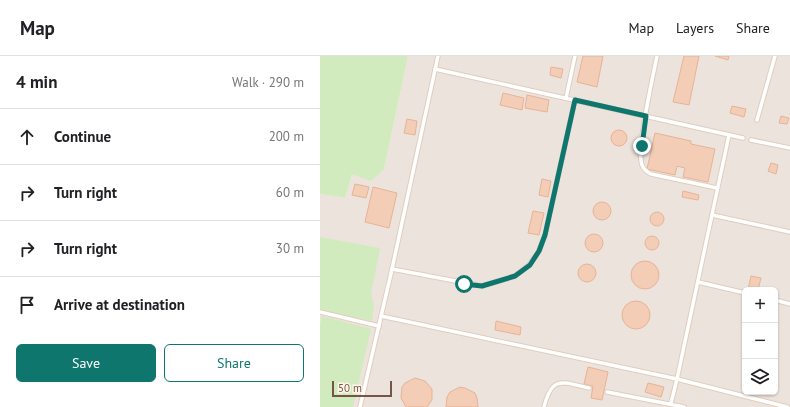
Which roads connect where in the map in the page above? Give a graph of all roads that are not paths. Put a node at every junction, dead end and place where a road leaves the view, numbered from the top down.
1 (438, 56) edge
2 (575, 56) edge
3 (657, 56) edge
4 (774, 56) edge
5 (435, 69) junction
6 (566, 98) junction
7 (575, 100) junction
8 (646, 116) junction
9 (757, 120) dead end
10 (729, 135) junction
11 (743, 138) dead end
12 (751, 140) dead end
13 (790, 148) edge
14 (717, 188) junction
15 (712, 215) junction
16 (790, 232) edge
17 (392, 269) junction
18 (698, 282) junction
19 (742, 292) edge
20 (778, 301) edge
21 (790, 304) edge
22 (320, 312) edge
23 (381, 316) junction
24 (379, 326) junction
25 (677, 379) junction
26 (589, 388) dead end
27 (607, 392) dead end
28 (671, 403) junction
29 (360, 407) edge
30 (544, 407) edge
31 (684, 407) edge
32 (787, 407) edge

1 - 5 lane
2 - 6 lane
3 - 8 lane
4 - 9 lane
5 - 6 lane
5 - 17 lane
6 - 7 lane
7 - 8 lane
7 - 17 lane
8 - 10 lane
8 - 14 lane
10 - 11 lane
10 - 14 lane
12 - 13 lane
14 - 15 lane
15 - 16 lane
15 - 18 lane
17 - 23 lane
18 - 19 lane
18 - 25 lane
20 - 21 lane
22 - 24 lane
23 - 24 lane
23 - 25 lane
24 - 29 lane
25 - 28 lane
25 - 32 lane
26 - 30 lane
27 - 28 lane
28 - 31 lane

